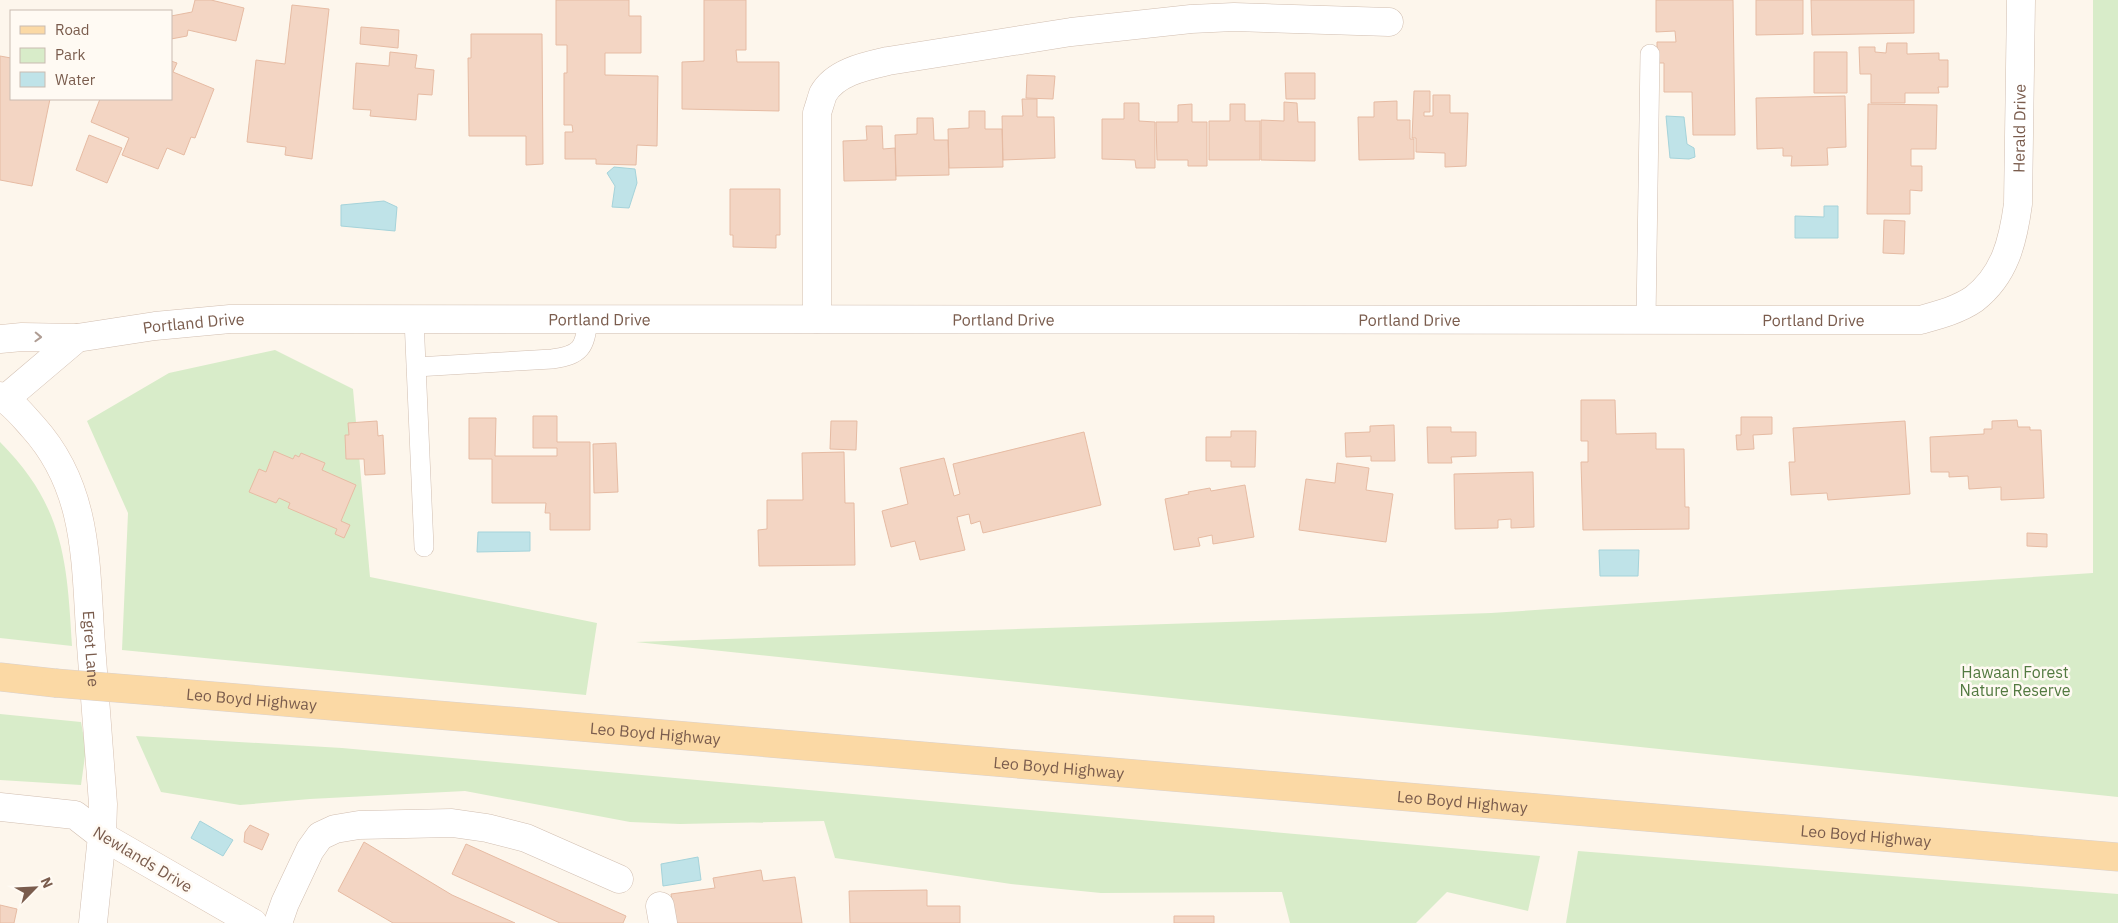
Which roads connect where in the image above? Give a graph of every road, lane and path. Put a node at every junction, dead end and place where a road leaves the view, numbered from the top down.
1 (2022, 0) edge
2 (1390, 22) dead end
3 (1650, 54) dead end
4 (2007, 257) joint
5 (414, 319) junction
6 (588, 319) junction
7 (817, 319) junction
8 (1646, 320) junction
9 (77, 338) junction
10 (0, 340) edge
11 (416, 367) junction
12 (3, 397) edge
13 (424, 547) dead end
14 (0, 677) edge
15 (0, 807) edge
16 (102, 836) junction
17 (2118, 857) edge
18 (619, 879) dead end
19 (93, 923) edge
20 (252, 923) edge
21 (278, 923) edge

1 - 4 street, Herald Drive
2 - 7 street
3 - 8 lane
4 - 8 street, Portland Drive
5 - 6 street, Portland Drive
5 - 9 street, Portland Drive
5 - 11 lane
6 - 7 street, Portland Drive
6 - 11 lane
7 - 8 street, Portland Drive
10 -> 9 street, Portland Drive
9 - 12 street
11 - 13 lane
12 - 16 street, Egret Lane
14 - 17 main road, Leo Boyd Highway, bridge
15 - 16 street, Newlands Drive
16 - 19 street, Egret Lane
16 - 20 street, Newlands Drive
18 - 21 street

